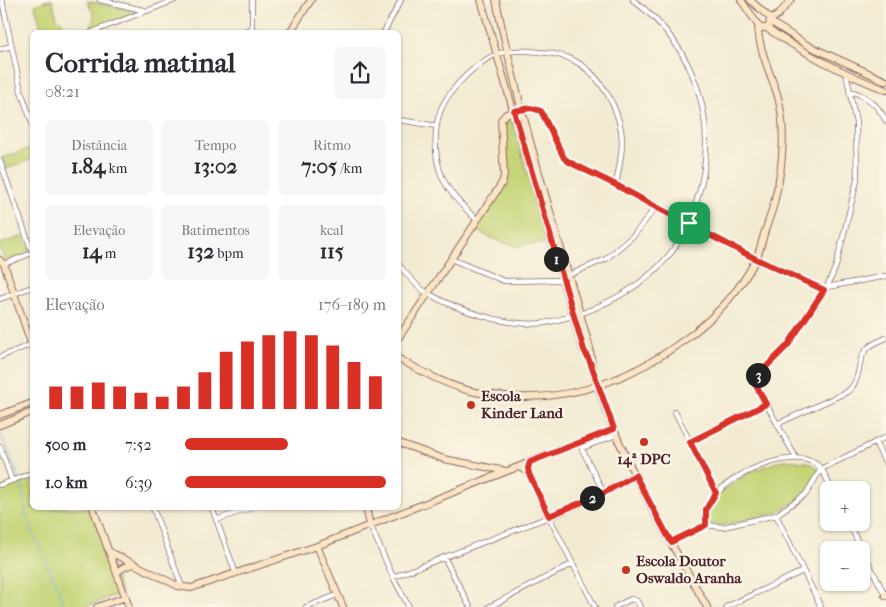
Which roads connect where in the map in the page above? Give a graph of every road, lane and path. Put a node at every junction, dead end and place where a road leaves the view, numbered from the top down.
1 (2, 0) edge
2 (100, 0) edge
3 (175, 0) edge
4 (252, 0) edge
5 (311, 0) edge
6 (402, 0) edge
7 (481, 0) edge
8 (496, 0) edge
9 (633, 0) edge
10 (742, 0) edge
11 (750, 0) edge
12 (791, 0) edge
13 (747, 10) junction
14 (147, 11) junction
15 (765, 15) junction
16 (778, 15) junction
17 (757, 24) junction
18 (768, 25) junction
19 (97, 30) edge
20 (252, 30) edge
21 (291, 30) edge
22 (385, 30) edge
23 (786, 32) junction
24 (759, 38) junction
25 (12, 46) junction
26 (0, 49) edge
27 (507, 52) junction
28 (498, 54) junction
29 (846, 73) junction
30 (886, 81) edge
31 (886, 90) edge
32 (849, 91) junction
33 (522, 109) junction
34 (514, 111) junction
35 (30, 117) edge
36 (401, 120) edge
37 (886, 121) edge
38 (437, 126) junction
39 (0, 161) edge
40 (616, 185) junction
41 (656, 207) junction
42 (477, 220) junction
43 (689, 223) junction
44 (30, 247) edge
45 (30, 254) edge
46 (451, 259) junction
47 (756, 259) junction
48 (2, 262) edge
49 (401, 267) edge
50 (886, 276) edge
51 (569, 277) junction
52 (562, 280) junction
53 (30, 288) edge
54 (825, 288) junction
55 (14, 294) junction
56 (428, 294) junction
57 (0, 299) edge
58 (580, 314) junction
59 (573, 316) junction
60 (401, 334) edge
61 (886, 338) edge
62 (30, 339) edge
63 (30, 346) edge
64 (0, 357) edge
65 (401, 360) edge
66 (590, 362) junction
67 (598, 386) junction
68 (30, 404) edge
69 (766, 404) junction
70 (675, 412) dead end
71 (30, 413) edge
72 (0, 414) edge
73 (2, 424) edge
74 (777, 424) junction
75 (615, 432) junction
76 (886, 437) edge
77 (690, 442) junction
78 (875, 442) junction
79 (401, 444) edge
80 (580, 445) junction
81 (0, 448) edge
82 (796, 458) junction
83 (530, 462) junction
84 (886, 464) edge
85 (518, 467) junction
86 (821, 469) junction
87 (508, 471) junction
88 (30, 474) edge
89 (529, 474) junction
90 (635, 475) junction
91 (12, 481) junction
92 (827, 481) edge
93 (0, 485) edge
94 (604, 493) junction
95 (716, 493) junction
96 (94, 510) edge
97 (154, 510) edge
98 (213, 510) edge
99 (246, 510) edge
100 (366, 510) edge
101 (776, 515) junction
102 (549, 516) junction
103 (216, 520) junction
104 (370, 525) junction
105 (706, 525) junction
106 (853, 531) edge
107 (671, 542) junction
108 (317, 546) junction
109 (110, 552) junction
110 (444, 557) junction
111 (134, 564) junction
112 (572, 564) junction
113 (803, 571) junction
114 (117, 572) junction
115 (236, 574) junction
116 (392, 577) junction
117 (182, 587) junction
118 (337, 595) junction
119 (886, 596) edge
120 (126, 597) junction
121 (97, 607) edge
122 (129, 607) edge
123 (306, 607) edge
124 (343, 607) edge
125 (409, 607) edge
126 (470, 607) edge
127 (490, 607) edge
128 (595, 607) edge
129 (614, 607) edge
130 (640, 607) edge
131 (706, 607) edge
132 (726, 607) edge
133 (822, 607) edge

1 - 25 street
2 - 14 street
3 - 14 street
4 - 20 street
5 - 21 street
6 - 22 street
7 - 28 street
8 - 27 street
9 - 43 street
10 - 13 street
11 - 15 street
12 - 16 street
13 - 17 street
13 - 24 street
14 - 19 street
15 - 17 street
15 - 18 street
16 - 18 street
16 - 23 street
17 - 18 street
17 - 24 street
18 - 23 street
18 - 24 street
18 - 29 street
23 - 30 street
24 - 47 street
25 - 26 street
25 - 35 street
27 - 28 street
27 - 33 street
27 - 40 street
28 - 34 street
28 - 38 street
29 - 31 street
29 - 32 street
32 - 37 street
32 - 54 street
33 - 34 street
33 - 40 street
33 - 51 street
34 - 42 street
34 - 52 street
36 - 38 street
38 - 42 street
39 - 44 street
40 - 41 street
41 - 43 street
41 - 51 street
42 - 46 street
43 - 47 street
43 - 58 street
45 - 48 street
46 - 52 street
46 - 56 street
47 - 54 street
47 - 67 street
48 - 55 street
49 - 56 street
50 - 54 street
51 - 52 street
51 - 58 street
52 - 59 street
53 - 55 street
54 - 69 street
55 - 57 street
55 - 62 street
56 - 59 street
56 - 60 street
58 - 66 street
59 - 66 street
61 - 74 street
63 - 64 street
65 - 67 street
66 - 67 street
67 - 75 street
68 - 72 street
69 - 74 street
69 - 77 street
70 - 77 street
71 - 73 street
72 - 73 street
74 - 82 street
75 - 80 street
75 - 90 street
76 - 78 street
77 - 95 street
78 - 84 street
78 - 86 street
79 - 87 street
80 - 83 street
80 - 94 street
81 - 91 street
82 - 86 street
82 - 95 street
83 - 85 street
83 - 89 street
85 - 87 street
85 - 89 street
86 - 92 street
86 - 101 street
87 - 104 street
88 - 91 street
89 - 102 street
90 - 94 street
90 - 107 street
91 - 93 street
94 - 102 street
95 - 105 street
96 - 109 street
97 - 117 street
98 - 103 street
99 - 103 street
100 - 104 street
101 - 105 street
101 - 113 street
102 - 110 street
102 - 112 street
103 - 115 street
104 - 108 street
104 - 116 street
105 - 107 street
106 - 119 street
107 - 131 street
108 - 115 street
108 - 118 street
109 - 111 street
109 - 114 street
110 - 116 street
110 - 126 street
111 - 114 street
111 - 117 street
112 - 127 street
112 - 128 street
113 - 132 street
113 - 133 street
114 - 120 street
115 - 117 street
116 - 125 street
118 - 123 street
118 - 124 street
120 - 121 street
120 - 122 street
129 - 130 street

